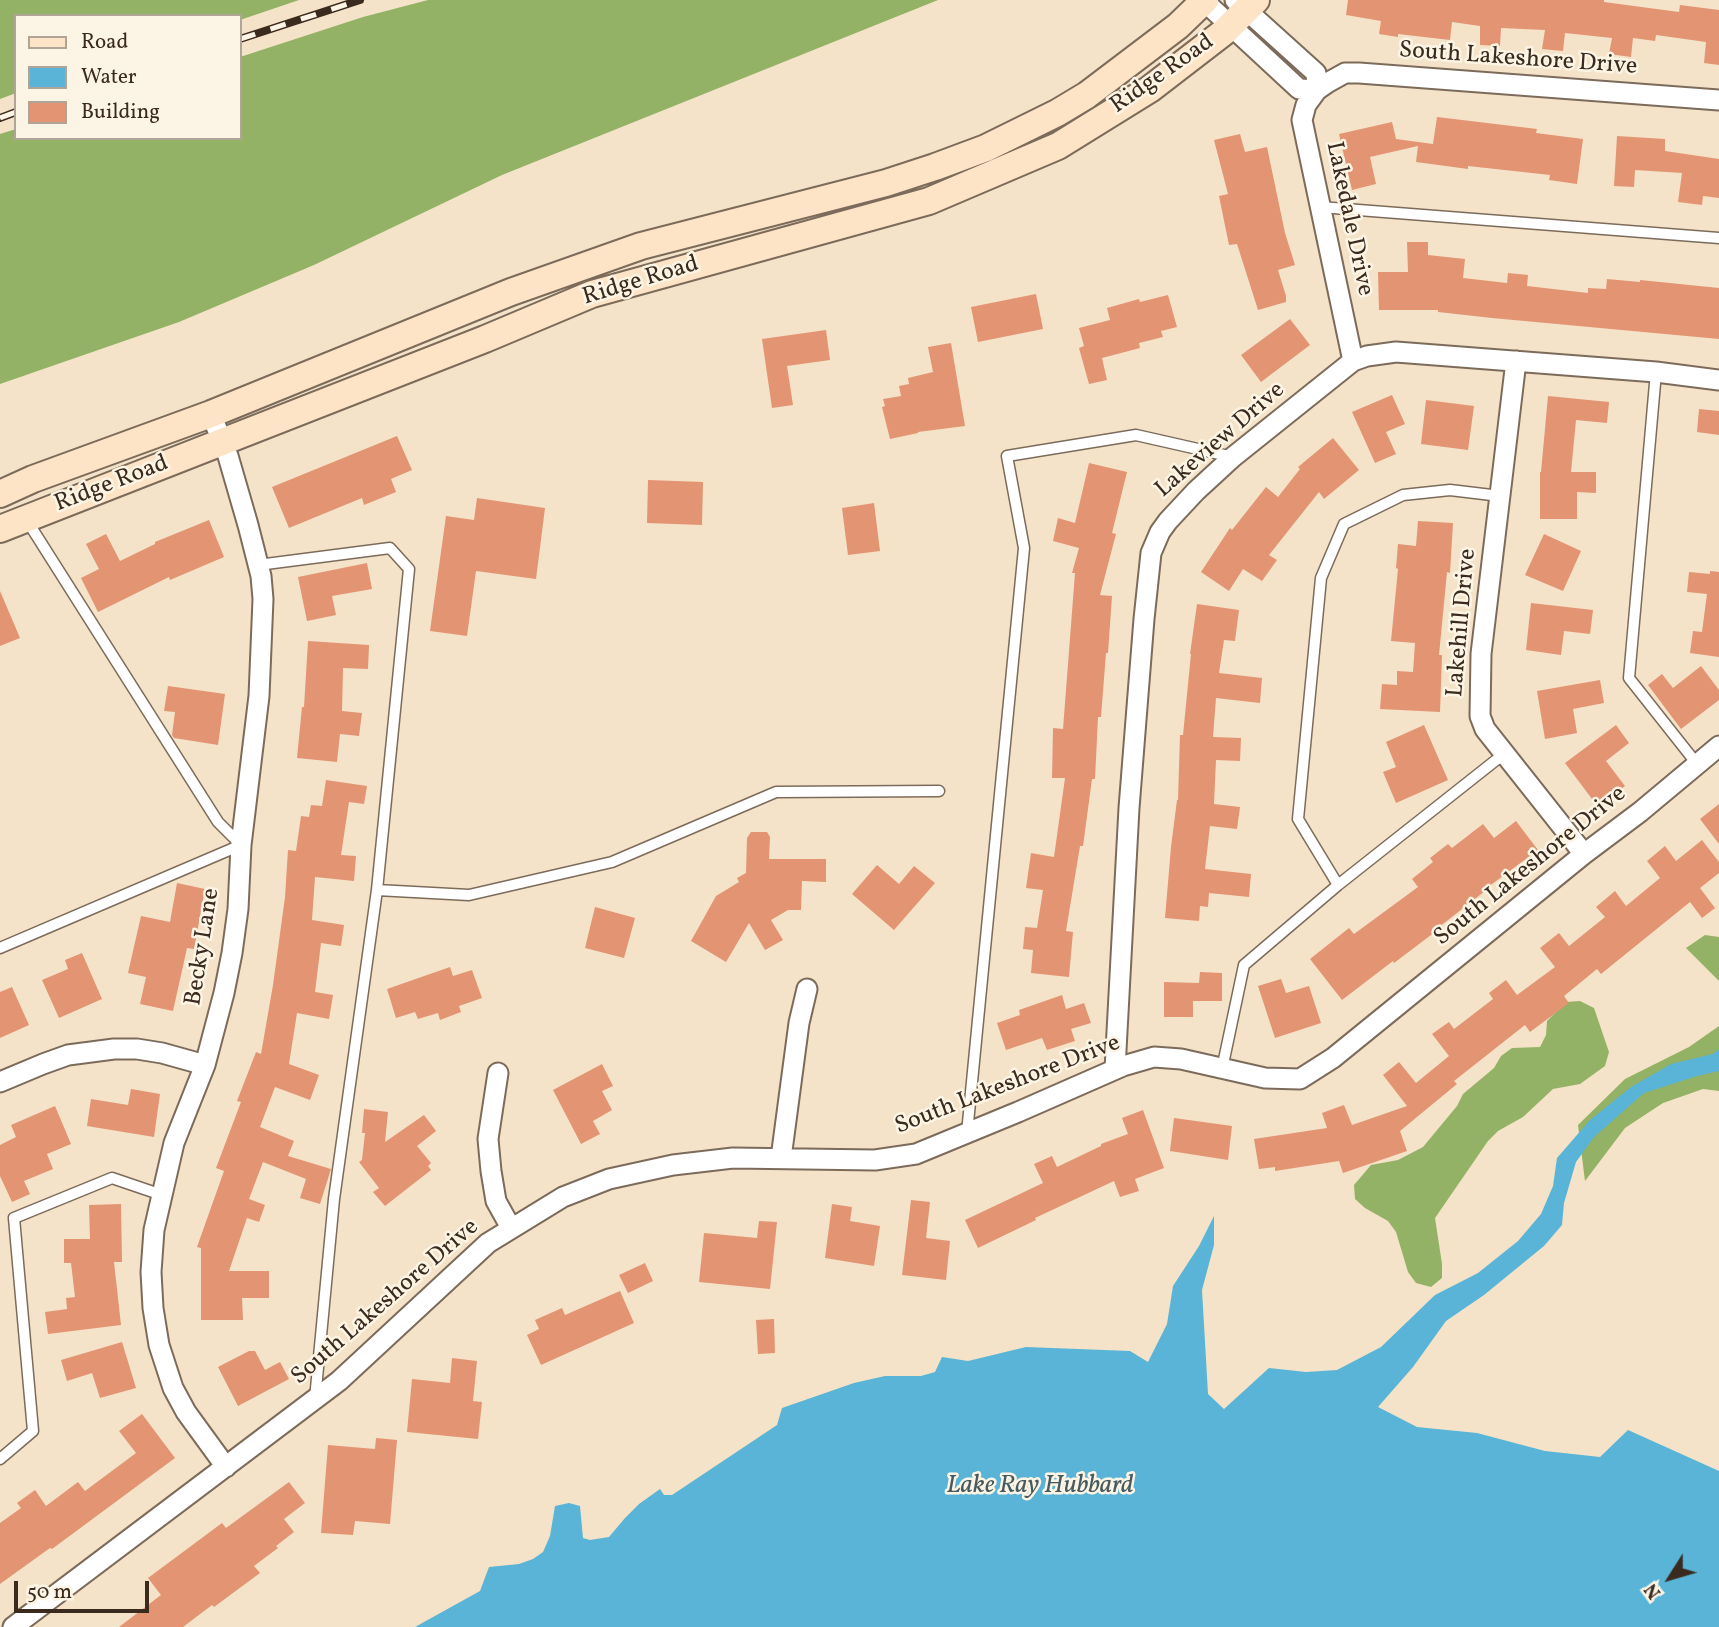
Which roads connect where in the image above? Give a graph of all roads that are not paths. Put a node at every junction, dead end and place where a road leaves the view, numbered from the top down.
1 (1205, 0) edge
2 (1242, 9) edge
3 (1317, 90) junction
4 (1719, 100) edge
5 (1022, 146) junction
6 (1320, 207) junction
7 (682, 235) junction
8 (1719, 238) edge
9 (691, 267) junction
10 (1353, 361) junction
11 (1516, 361) junction
12 (1656, 372) junction
13 (1719, 380) edge
14 (211, 414) junction
15 (222, 442) junction
16 (1233, 457) junction
17 (0, 494) edge
18 (1500, 496) junction
19 (25, 519) junction
20 (0, 529) edge
21 (258, 565) junction
22 (1719, 746) edge
23 (1505, 754) junction
24 (1697, 764) junction
25 (939, 792) dead end
26 (241, 845) junction
27 (1584, 854) junction
28 (1338, 885) junction
29 (377, 890) junction
30 (0, 948) edge
31 (807, 989) dead end
32 (205, 1065) junction
33 (1115, 1069) junction
34 (1222, 1069) junction
35 (498, 1073) dead end
36 (0, 1082) edge
37 (967, 1133) junction
38 (781, 1157) junction
39 (162, 1195) junction
40 (511, 1228) junction
41 (315, 1400) junction
42 (0, 1459) edge
43 (226, 1467) junction
44 (13, 1627) edge

1 - 2 street
1 - 5 main road, Ridge Road
2 - 3 street
2 - 5 main road, Ridge Road
3 - 4 street, South Lakeshore Drive
3 - 6 street, Lakedale Drive
5 - 7 main road, Ridge Road
5 - 9 main road, Ridge Road
6 - 8 lane
6 - 10 street, Lakedale Drive
7 - 9 main road
7 - 14 main road, Ridge Road
9 - 15 main road, Ridge Road
10 - 11 street, Lakeview Drive
10 - 16 street, Lakeview Drive
11 - 12 street, Lakeview Drive
11 - 18 street, Lakehill Drive
12 - 13 street, Lakeview Drive
12 - 24 lane
14 - 15 street, Becky Lane
14 - 17 main road, Ridge Road
15 - 19 main road, Ridge Road
15 - 21 street, Becky Lane
16 - 33 street, Lakeview Drive
16 - 37 lane
18 - 23 street, Lakehill Drive
18 - 28 lane
19 - 20 main road, Ridge Road
19 - 26 lane
21 - 26 street, Becky Lane
21 - 29 lane
22 - 24 street, South Lakeshore Drive
23 - 27 street, Lakehill Drive
23 - 28 lane
24 - 27 street, South Lakeshore Drive
25 - 29 lane
26 - 30 lane
26 - 32 street, Becky Lane
27 - 34 street, South Lakeshore Drive
28 - 34 lane
29 - 41 lane
31 - 38 street
32 - 36 street
32 - 39 street, Becky Lane
33 - 34 street, South Lakeshore Drive
33 - 37 street, South Lakeshore Drive
35 - 40 street
37 - 38 street, South Lakeshore Drive
38 - 40 street, South Lakeshore Drive
39 - 42 lane
39 - 43 street, Becky Lane
40 - 41 street, South Lakeshore Drive
41 - 43 street, South Lakeshore Drive
43 - 44 street, South Lakeshore Drive

